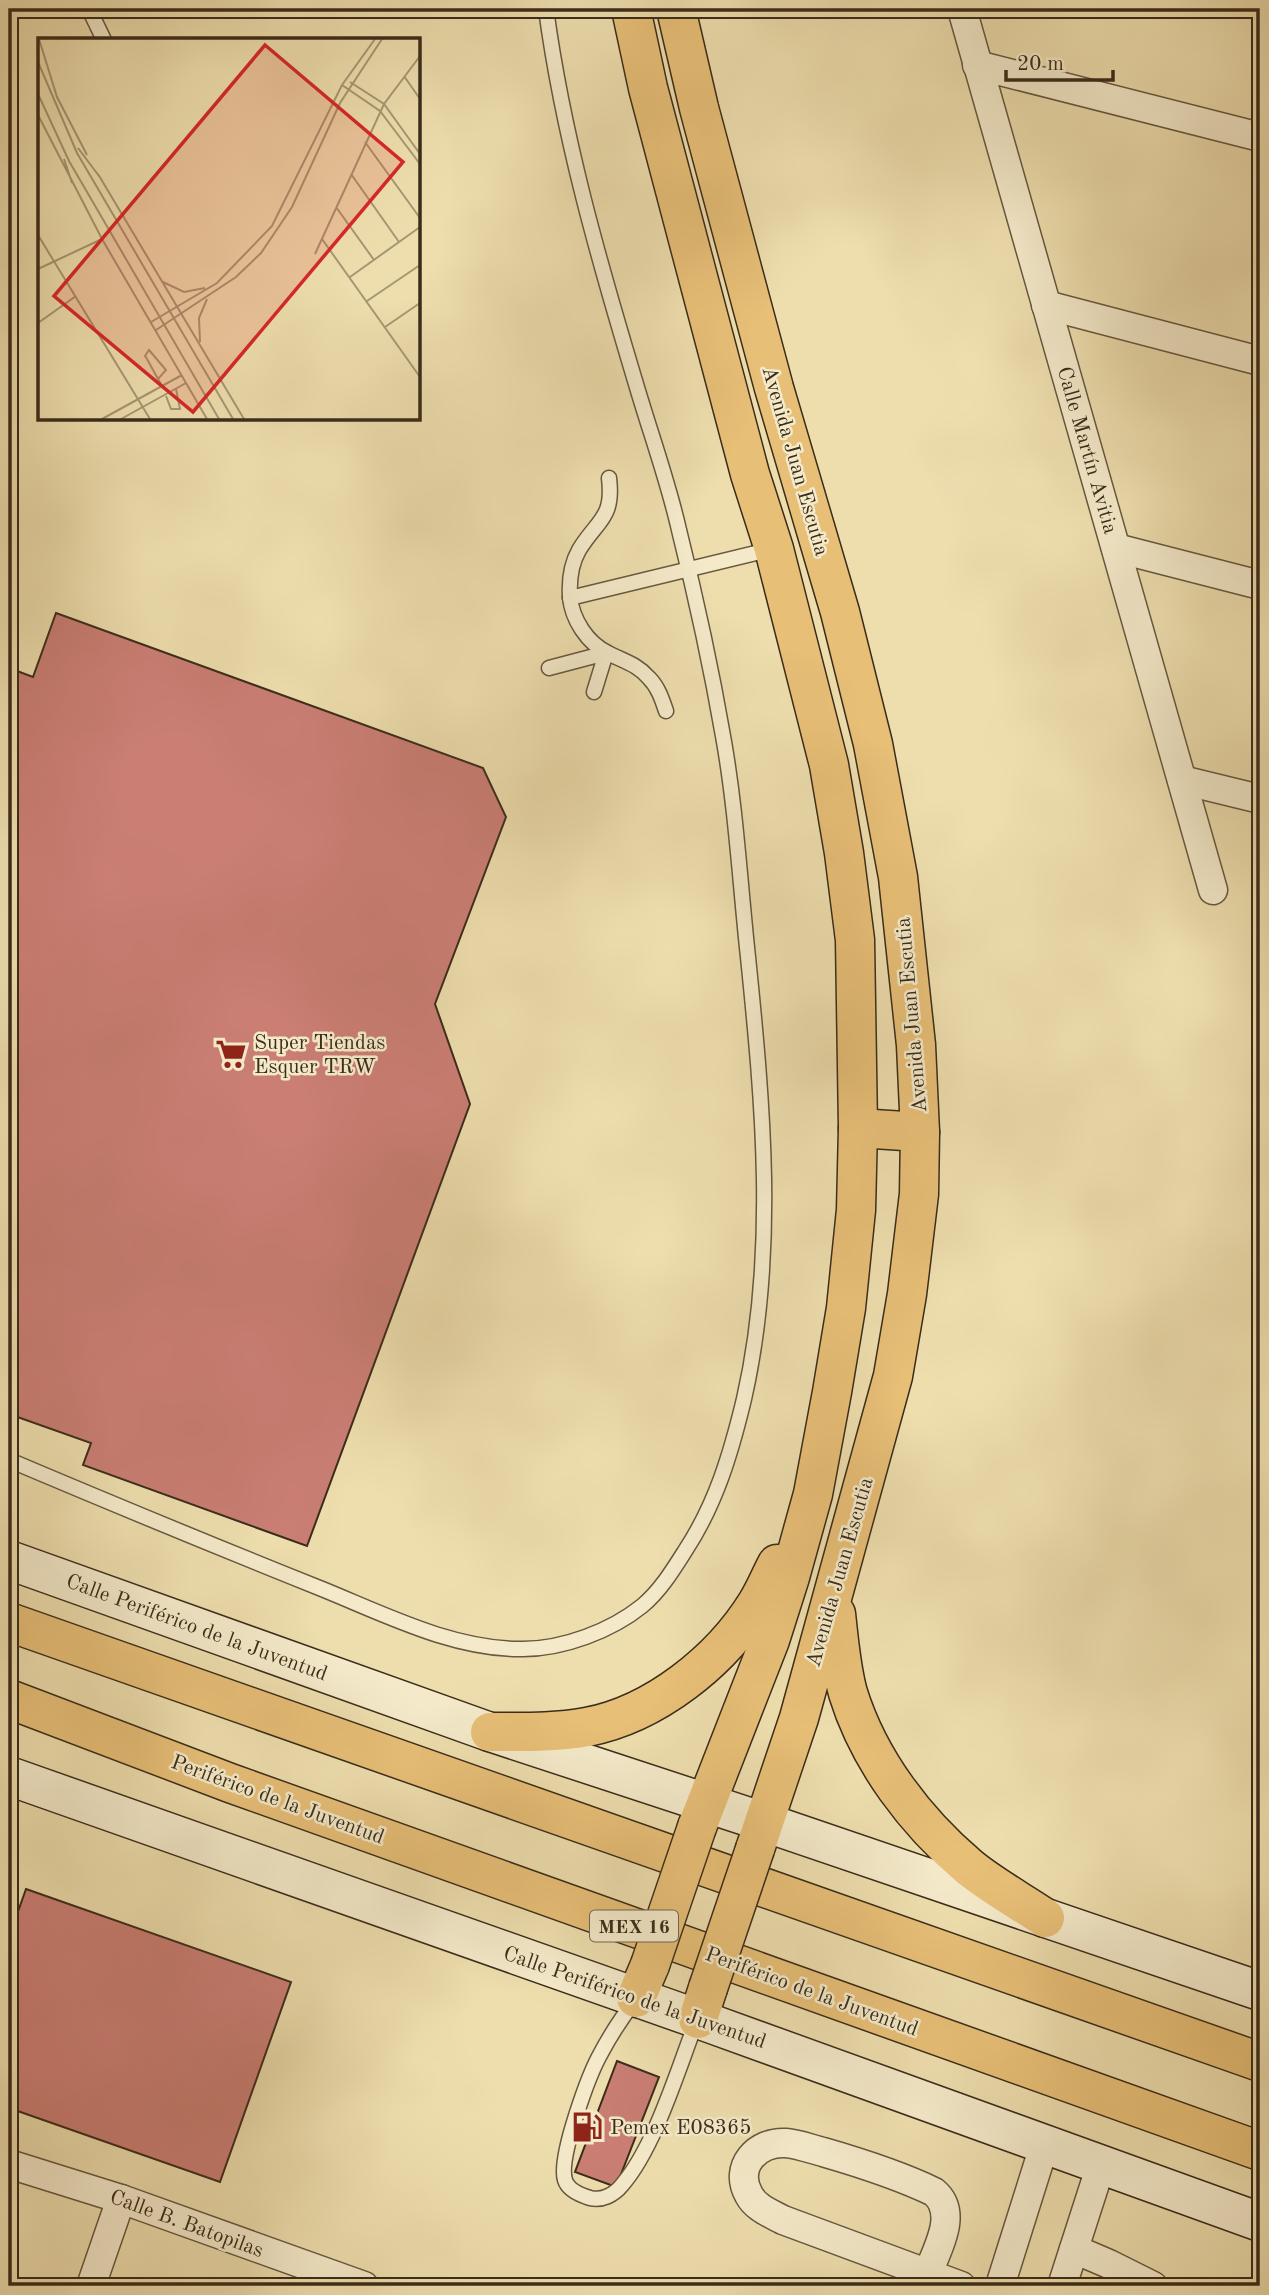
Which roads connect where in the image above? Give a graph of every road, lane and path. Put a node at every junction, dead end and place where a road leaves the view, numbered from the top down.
1 (89, 9) edge
2 (546, 9) edge
3 (631, 9) edge
4 (676, 9) edge
5 (962, 9) edge
6 (103, 38) edge
7 (977, 65) junction
8 (1260, 137) edge
9 (1046, 305) junction
10 (1260, 360) edge
11 (609, 478) dead end
12 (1116, 548) junction
13 (774, 549) junction
14 (688, 570) junction
15 (1260, 585) edge
16 (570, 598) junction
17 (606, 653) junction
18 (549, 668) dead end
19 (594, 692) dead end
20 (666, 711) dead end
21 (1182, 780) junction
22 (1260, 799) edge
23 (1213, 890) dead end
24 (858, 1128) junction
25 (920, 1132) junction
26 (9, 1460) edge
27 (813, 1494) junction
28 (9, 1560) edge
29 (834, 1594) junction
30 (9, 1622) edge
31 (9, 1699) edge
32 (490, 1732) junction
33 (9, 1776) edge
34 (702, 1815) junction
35 (759, 1835) junction
36 (1045, 1918) junction
37 (643, 1981) junction
38 (1260, 1991) edge
39 (703, 2003) junction
40 (1260, 2062) edge
41 (1045, 2143) junction
42 (1260, 2151) edge
43 (9, 2164) edge
44 (1101, 2165) junction
45 (121, 2199) junction
46 (1260, 2222) edge
47 (1074, 2249) junction
48 (928, 2273) junction
49 (91, 2286) edge
50 (364, 2286) edge
51 (961, 2286) edge
52 (1000, 2286) edge
53 (1062, 2286) edge
54 (1153, 2286) edge

1 - 6 lane
2 - 14 lane
3 - 13 main road
4 - 25 main road, Avenida Juan Escutia
5 - 7 street, Calle Martín Avitia
7 - 8 street
7 - 9 street, Calle Martín Avitia
9 - 10 street
9 - 12 street, Calle Martín Avitia
11 - 16 lane
12 - 15 street
12 - 21 street, Calle Martín Avitia
13 - 14 lane
13 - 24 main road
14 - 16 lane
14 - 26 lane
16 - 17 lane
17 - 18 lane
17 - 19 lane
17 - 20 lane
21 - 22 street
21 - 23 street, Calle Martín Avitia
24 - 25 main road
24 - 27 main road
25 - 29 main road, Avenida Juan Escutia
27 - 32 main road
27 - 34 main road
28 - 32 main road, Calle Periférico de la Juventud
29 - 35 main road, Avenida Juan Escutia
29 - 36 main road
30 - 40 main road
31 - 42 main road, Periférico de la Juventud / MEX 16
32 - 34 main road, Calle Periférico de la Juventud
33 - 37 main road, Calle Periférico de la Juventud
34 - 35 main road, Calle Periférico de la Juventud
34 - 37 main road, bridge
35 - 36 main road, Calle Periférico de la Juventud
35 - 39 main road, Avenida Juan Escutia, bridge
36 - 38 main road, Calle Periférico de la Juventud
37 - 39 main road, Calle Periférico de la Juventud
37 - 39 lane
39 - 41 main road, Calle Periférico de la Juventud
41 - 44 main road, Calle Periférico de la Juventud
41 - 52 street
43 - 45 street, Calle B. Batopilas
44 - 46 main road, Calle Periférico de la Juventud
44 - 47 street
45 - 49 street
45 - 50 street, Calle B. Batopilas
47 - 53 street
47 - 54 street
48 - 48 street
48 - 51 street

